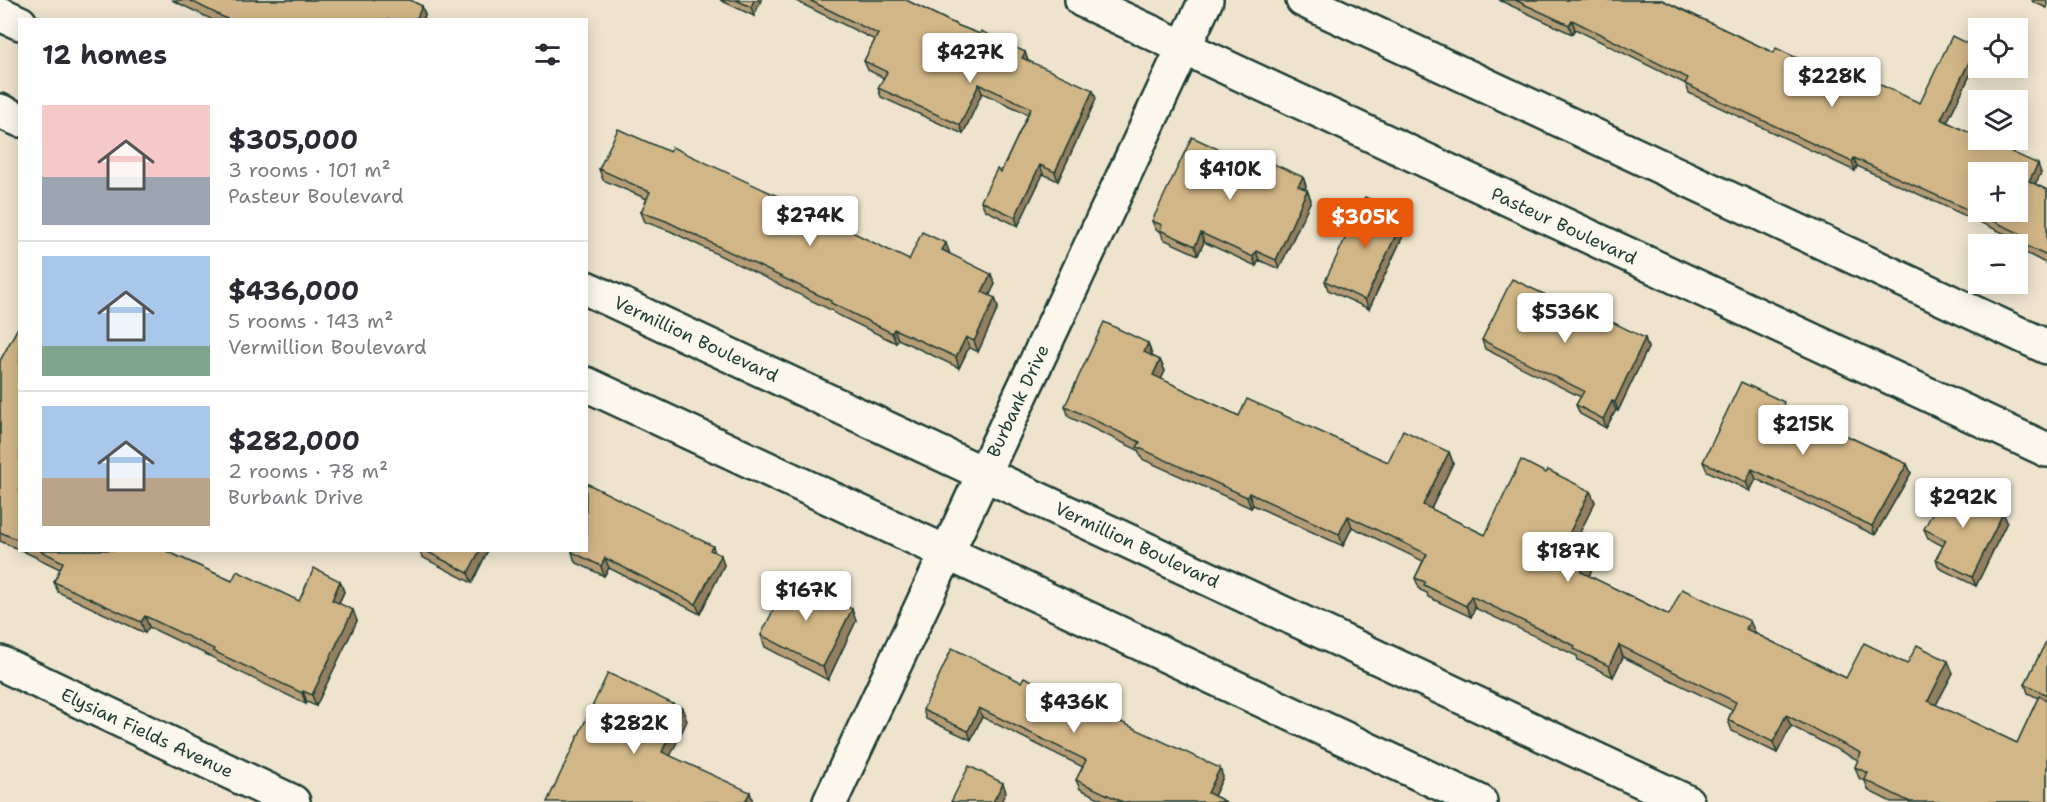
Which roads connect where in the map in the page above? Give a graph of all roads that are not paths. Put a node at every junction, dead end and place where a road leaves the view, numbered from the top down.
1 (1082, 0) edge
2 (1206, 0) edge
3 (1303, 0) edge
4 (0, 14) edge
5 (18, 22) edge
6 (1184, 48) junction
7 (0, 111) edge
8 (18, 119) edge
9 (588, 289) edge
10 (2047, 347) edge
11 (588, 385) edge
12 (2047, 450) edge
13 (984, 473) junction
14 (947, 552) junction
15 (0, 663) edge
16 (293, 802) edge
17 (830, 802) edge
18 (1480, 802) edge
19 (1687, 802) edge

1 - 6 street, Pasteur Boulevard
2 - 6 street, Burbank Drive
3 - 10 street
4 - 5 street
6 - 12 street, Pasteur Boulevard
6 - 13 street, Burbank Drive
7 - 8 street
9 - 13 street, Vermillion Boulevard
11 - 14 street
13 - 14 street, Burbank Drive
13 - 19 street, Vermillion Boulevard
14 - 17 street, Burbank Drive
14 - 18 street
15 - 16 street, Elysian Fields Avenue

